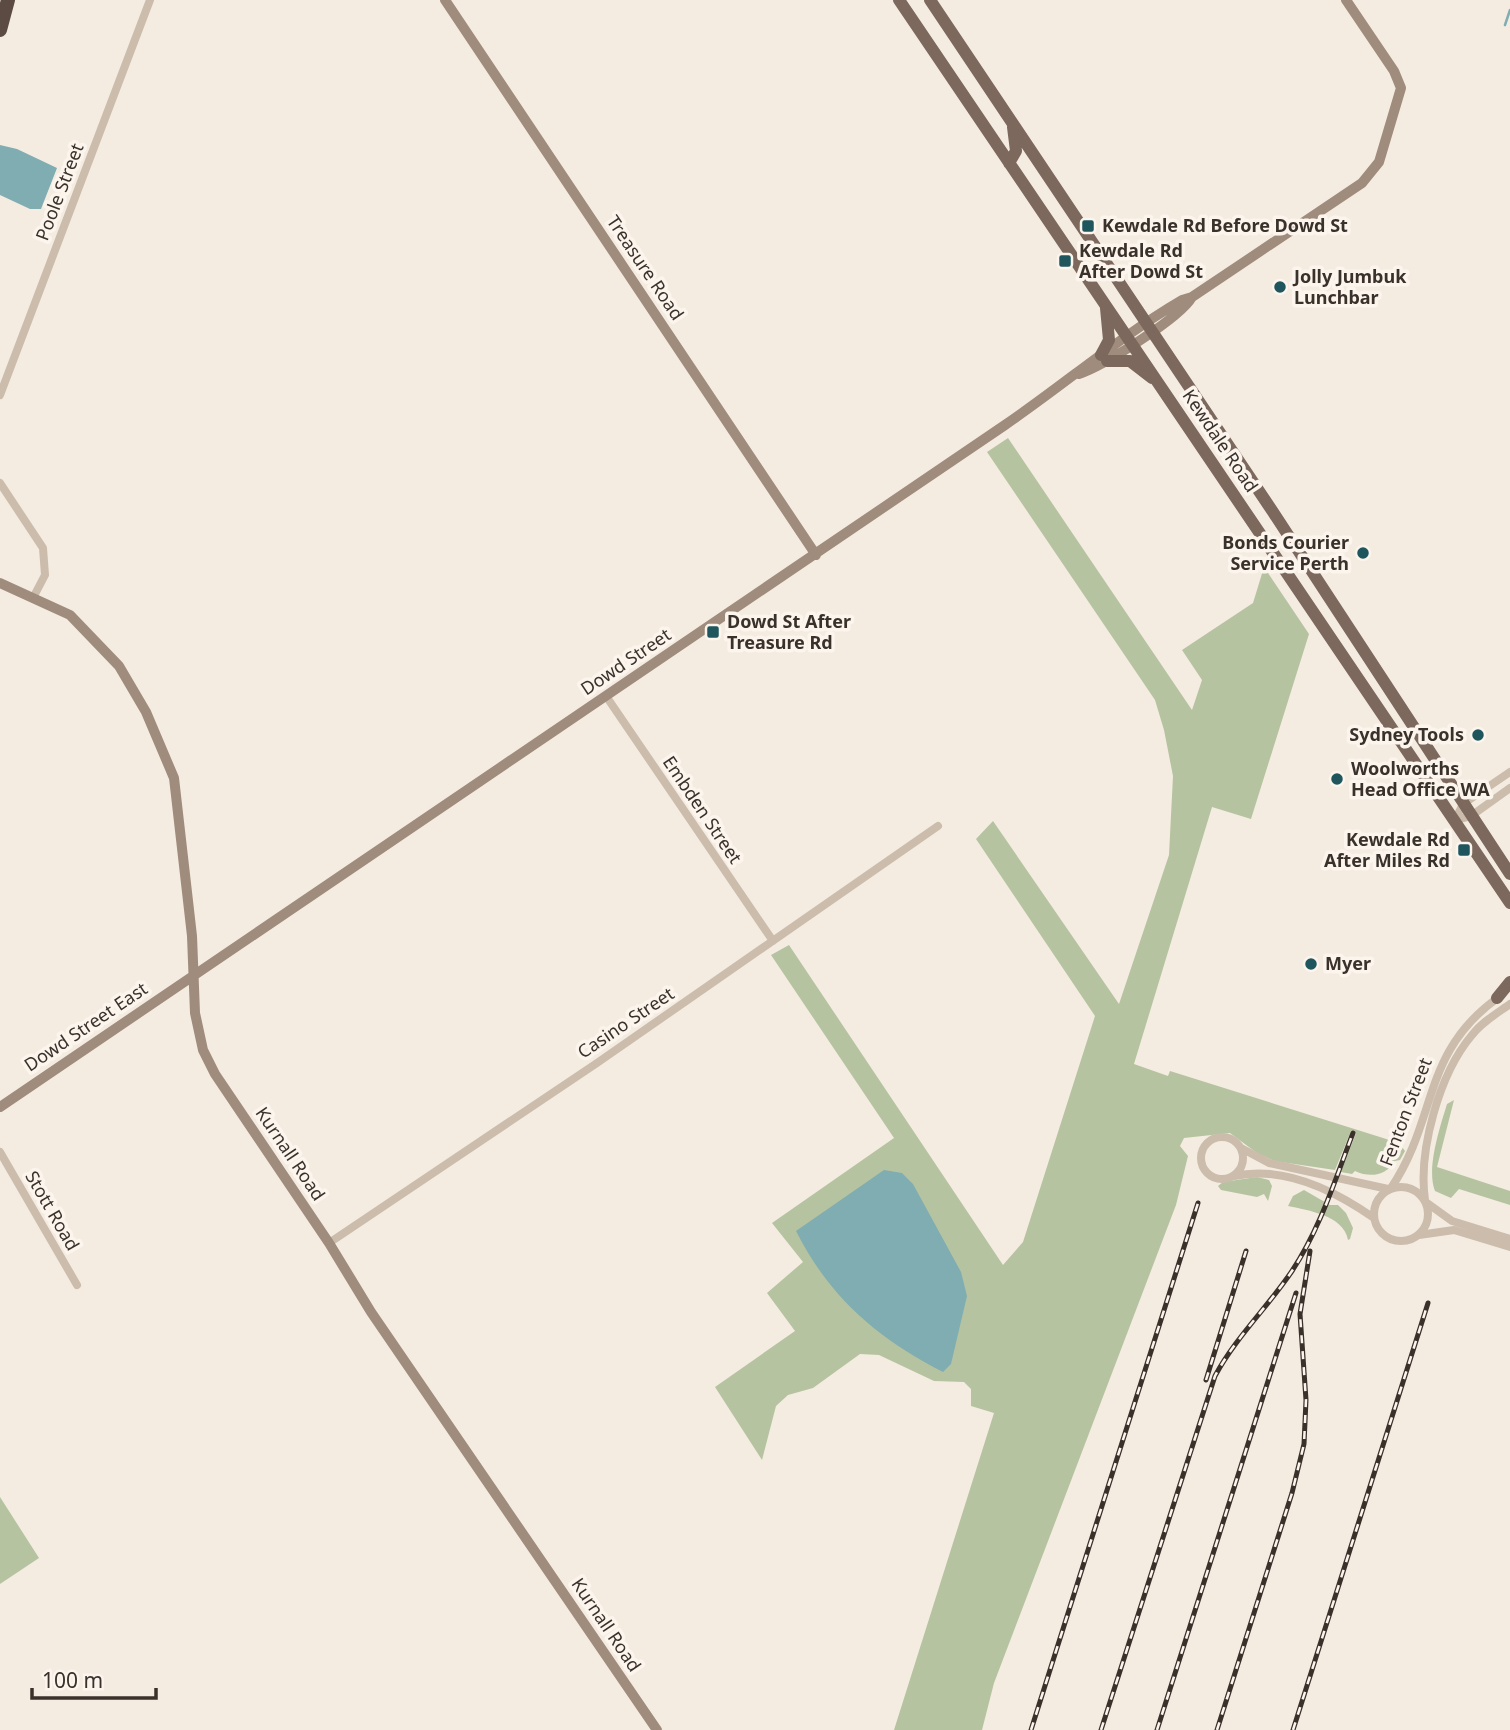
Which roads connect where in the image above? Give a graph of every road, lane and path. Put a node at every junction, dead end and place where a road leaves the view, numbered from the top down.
1 (8, 0) edge
2 (150, 0) edge
3 (444, 0) edge
4 (899, 0) edge
5 (929, 0) edge
6 (1346, 0) edge
7 (0, 30) edge
8 (1012, 123) junction
9 (1009, 163) junction
10 (1105, 301) junction
11 (1149, 326) junction
12 (1131, 339) junction
13 (1104, 358) junction
14 (1161, 384) junction
15 (0, 395) edge
16 (0, 483) edge
17 (816, 555) junction
18 (0, 583) edge
19 (34, 596) junction
20 (1365, 654) junction
21 (1350, 665) junction
22 (606, 696) junction
23 (1510, 772) edge
24 (1510, 788) edge
25 (1463, 804) junction
26 (1471, 816) junction
27 (1455, 820) junction
28 (938, 826) dead end
29 (1510, 874) edge
30 (1510, 903) edge
31 (773, 941) junction
32 (192, 977) junction
33 (1510, 982) edge
34 (1510, 990) edge
35 (1497, 998) junction
36 (1510, 1004) edge
37 (0, 1107) edge
38 (1241, 1148) junction
39 (0, 1152) edge
40 (1234, 1176) junction
41 (1390, 1189) junction
42 (1426, 1202) junction
43 (1374, 1218) junction
44 (1419, 1235) junction
45 (1510, 1239) edge
46 (329, 1243) junction
47 (1510, 1247) edge
48 (77, 1285) dead end
49 (657, 1730) edge

1 - 7 highway
2 - 15 street, Poole Street
3 - 17 street, Treasure Road
4 - 9 main road, Kewdale Road
5 - 8 main road, Kewdale Road
6 - 11 street, Dowd Street
8 - 9 main road
8 - 11 main road, Kewdale Road
9 - 10 main road, Kewdale Road
10 - 12 main road, Kewdale Road
10 - 13 main road
11 - 12 street, Dowd Street
11 - 20 main road, Kewdale Road
12 - 13 street, Dowd Street
12 - 14 main road, Kewdale Road
13 - 14 main road
13 - 17 street, Dowd Street
14 - 21 main road, Kewdale Road
16 - 19 street
17 - 22 street, Dowd Street
18 - 19 street, Kurnall Road
19 - 32 street, Kurnall Road
20 - 21 main road
20 - 25 main road, Kewdale Road
21 - 27 main road, Kewdale Road
22 - 31 street, Embden Street
22 - 32 street, Dowd Street
23 - 25 street
24 - 26 street
25 - 26 main road, Kewdale Road
25 - 27 street
26 - 27 street
26 - 29 main road, Kewdale Road
27 - 30 main road, Kewdale Road
28 - 31 street, Casino Street
31 - 46 street, Casino Street
32 - 37 street, Dowd Street East
32 - 46 street, Kurnall Road
33 - 35 main road
34 - 35 street, Fenton Street
35 - 41 street, Fenton Street
36 - 42 street, Fenton Street
38 - 40 street
38 - 40 street
38 - 41 street
39 - 48 street, Stott Road
40 - 43 street
41 - 42 street
41 - 43 street
42 - 44 street
42 - 45 street
43 - 44 street
44 - 47 street
46 - 49 street, Kurnall Road

